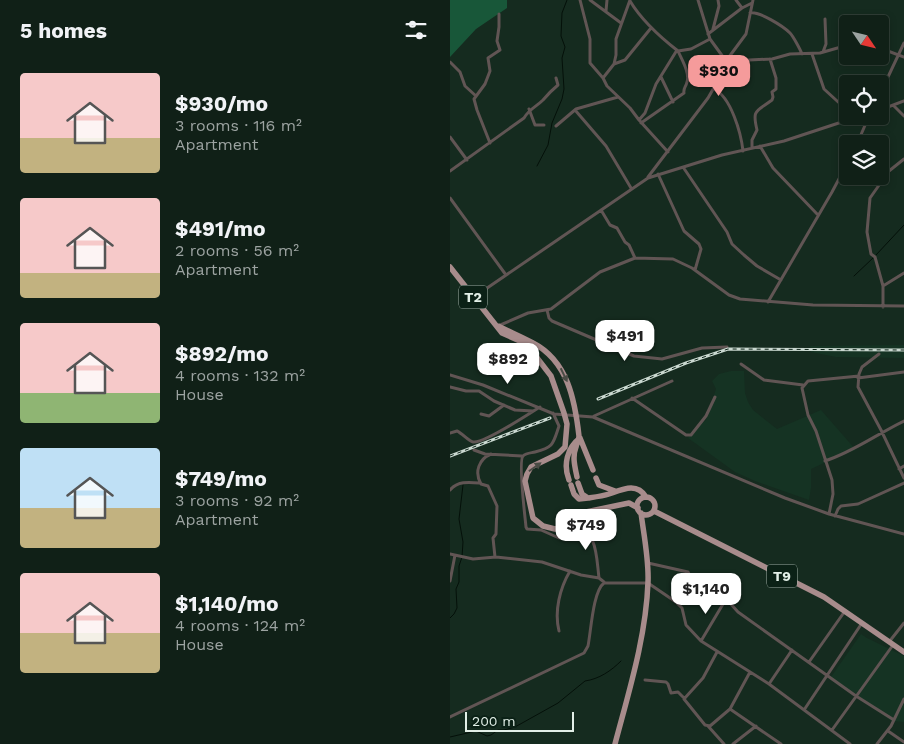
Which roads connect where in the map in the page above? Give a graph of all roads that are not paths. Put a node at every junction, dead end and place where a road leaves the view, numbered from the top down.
1 (580, 0) edge
2 (590, 0) edge
3 (607, 0) edge
4 (630, 0) edge
5 (698, 0) edge
6 (718, 0) edge
7 (736, 0) edge
8 (753, 1) edge
9 (742, 8) junction
10 (606, 12) junction
11 (750, 13) junction
12 (499, 14) dead end
13 (825, 19) dead end
14 (621, 23) junction
15 (651, 28) junction
16 (712, 29) junction
17 (708, 34) junction
18 (710, 39) junction
19 (904, 43) edge
20 (839, 48) edge
21 (678, 50) junction
22 (823, 52) junction
23 (889, 52) edge
24 (802, 54) junction
25 (812, 54) junction
26 (898, 55) junction
27 (904, 57) edge
28 (770, 59) junction
29 (726, 61) junction
30 (450, 62) edge
31 (614, 64) junction
32 (889, 75) edge
33 (661, 76) junction
34 (720, 77) junction
35 (556, 78) dead end
36 (603, 78) junction
37 (714, 89) junction
38 (476, 96) junction
39 (618, 97) junction
40 (904, 101) edge
41 (673, 102) junction
42 (839, 102) edge
43 (894, 106) junction
44 (889, 107) edge
45 (529, 109) junction
46 (575, 110) junction
47 (904, 116) edge
48 (640, 121) junction
49 (839, 122) edge
50 (544, 125) dead end
51 (556, 126) dead end
52 (450, 137) edge
53 (490, 143) junction
54 (760, 146) junction
55 (752, 148) junction
56 (743, 150) junction
57 (668, 152) junction
58 (467, 160) junction
59 (903, 161) edge
60 (683, 167) junction
61 (450, 171) edge
62 (658, 174) junction
63 (648, 178) junction
64 (839, 178) edge
65 (631, 188) junction
66 (450, 198) edge
67 (601, 210) junction
68 (818, 215) junction
69 (635, 258) junction
70 (450, 267) edge
71 (695, 270) junction
72 (904, 274) edge
73 (506, 275) junction
74 (781, 280) junction
75 (883, 286) junction
76 (473, 298) junction
77 (768, 302) junction
78 (904, 306) edge
79 (883, 307) junction
80 (547, 310) junction
81 (498, 326) junction
82 (727, 347) dead end
83 (879, 354) dead end
84 (741, 364) dead end
85 (904, 372) edge
86 (450, 375) edge
87 (858, 377) junction
88 (672, 381) dead end
89 (803, 385) junction
90 (450, 387) edge
91 (715, 397) dead end
92 (632, 398) junction
93 (504, 405) junction
94 (540, 407) junction
95 (533, 411) junction
96 (553, 413) junction
97 (564, 413) junction
98 (481, 414) dead end
99 (576, 414) junction
100 (594, 416) junction
101 (904, 421) edge
102 (882, 432) junction
103 (450, 433) edge
104 (580, 438) junction
105 (474, 450) dead end
106 (492, 454) junction
107 (523, 456) junction
108 (825, 461) junction
109 (904, 466) edge
110 (899, 469) junction
111 (593, 470) dead end
112 (596, 478) dead end
113 (904, 478) edge
114 (480, 483) junction
115 (904, 483) edge
116 (450, 490) edge
117 (615, 491) junction
118 (588, 498) junction
119 (646, 498) junction
120 (639, 511) junction
121 (654, 511) junction
122 (829, 514) junction
123 (835, 516) junction
124 (570, 523) junction
125 (579, 526) junction
126 (904, 534) edge
127 (450, 554) edge
128 (455, 555) junction
129 (496, 557) junction
130 (647, 563) junction
131 (570, 571) junction
132 (599, 578) junction
133 (450, 581) edge
134 (604, 583) junction
135 (648, 583) junction
136 (726, 599) junction
137 (690, 601) junction
138 (676, 602) junction
139 (845, 610) junction
140 (862, 622) junction
141 (904, 623) edge
142 (559, 631) dead end
143 (701, 641) junction
144 (891, 643) junction
145 (792, 650) junction
146 (717, 652) junction
147 (904, 652) edge
148 (809, 662) junction
149 (750, 672) junction
150 (828, 676) junction
151 (645, 680) dead end
152 (769, 684) junction
153 (856, 696) junction
154 (684, 699) junction
155 (904, 699) edge
156 (730, 709) junction
157 (804, 710) junction
158 (450, 717) edge
159 (894, 720) junction
160 (708, 726) junction
161 (756, 726) junction
162 (832, 730) junction
163 (888, 731) junction
164 (904, 742) edge
165 (615, 744) edge
166 (724, 744) edge
167 (733, 744) edge
168 (780, 744) edge
169 (850, 744) edge
170 (878, 744) edge

1 - 36 street
2 - 10 street
3 - 10 street
4 - 14 street
4 - 15 street
5 - 17 street
6 - 16 street
7 - 9 street
8 - 9 street
8 - 11 street
9 - 16 street
10 - 14 street
11 - 24 street
11 - 29 street
12 - 38 street
13 - 22 street
14 - 31 street
15 - 21 street
15 - 31 street
16 - 17 street
17 - 18 street
18 - 21 street
18 - 29 street
19 - 26 street
20 - 22 street
21 - 33 street
21 - 41 street
22 - 25 street
23 - 26 street
24 - 25 street
24 - 28 street
25 - 42 street
26 - 27 street
26 - 32 street
28 - 34 street
28 - 55 street
29 - 34 street
30 - 38 street
31 - 36 street
33 - 41 street
33 - 48 street
34 - 37 street
35 - 45 street
36 - 39 street
37 - 56 street
37 - 57 street
38 - 53 street
39 - 46 street
39 - 48 street
40 - 43 street
41 - 48 street
43 - 44 street
43 - 47 street
45 - 50 street
45 - 53 street
46 - 51 street
46 - 65 street
48 - 57 street
49 - 54 street
52 - 58 street
53 - 58 street
54 - 55 street
54 - 68 street
55 - 56 street
56 - 60 street
57 - 63 street
58 - 61 street
59 - 75 street
60 - 62 street
60 - 74 street
62 - 63 street
62 - 71 street
63 - 65 street
64 - 68 street
65 - 67 street
66 - 73 street
67 - 69 street
67 - 73 street
68 - 74 street
69 - 71 street
69 - 80 street
70 - 76 highway, T2
71 - 77 street
72 - 75 street
73 - 76 street
74 - 77 street
75 - 79 street
76 - 81 highway, T2
77 - 79 street
78 - 79 street
80 - 81 street
80 - 82 street
81 - 97 highway
81 -> 99 highway
83 - 87 street
84 - 89 street
85 - 87 street
86 - 94 street
87 - 89 street
87 - 102 street
88 - 92 street
89 - 108 street
90 - 93 street
91 - 92 street
92 - 100 street
93 - 95 street
93 - 98 street
94 - 95 street
94 - 96 street
95 - 103 street
96 - 97 street
96 - 107 street
97 - 99 street
124 -> 97 highway
99 - 100 street
99 - 104 highway
100 - 122 street
101 - 102 street
102 - 108 street
102 - 110 street
104 - 111 highway
104 - 118 highway
104 - 118 highway
105 - 106 street
106 - 107 street
106 - 114 street
107 - 125 street
108 - 122 street
109 - 110 street
110 - 113 street
112 - 117 highway
114 - 116 street
114 - 129 street
115 - 123 street
117 - 118 highway
117 - 119 highway
119 - 120 highway
119 - 121 highway
120 - 121 highway
120 - 124 highway
120 - 130 highway
121 - 139 highway, T9
122 - 123 street
123 - 126 street
124 - 125 street
125 - 132 street
127 - 128 street
128 - 129 street
128 - 133 street
129 - 131 street
130 - 135 highway
130 - 137 street
131 - 132 street
131 - 142 street
132 - 134 street
134 - 135 street
134 - 158 street
135 - 138 street
135 - 165 highway
136 - 137 street
136 - 143 street
136 - 145 street
137 - 138 street
138 - 143 street
139 - 140 highway, T9
139 - 148 street
140 - 144 highway, T9
140 - 150 street
141 - 144 street
143 - 146 street
144 - 147 highway, T9
144 - 153 street
145 - 148 street
145 - 152 street
146 - 149 street
146 - 154 street
148 - 150 street
149 - 152 street
149 - 156 street
150 - 153 street
150 - 157 street
151 - 154 street
152 - 157 street
153 - 159 street
153 - 162 street
154 - 160 street
155 - 159 street
156 - 160 street
156 - 161 street
157 - 162 street
159 - 163 street
160 - 166 street
161 - 167 street
161 - 168 street
162 - 169 street
163 - 164 street
163 - 170 street

